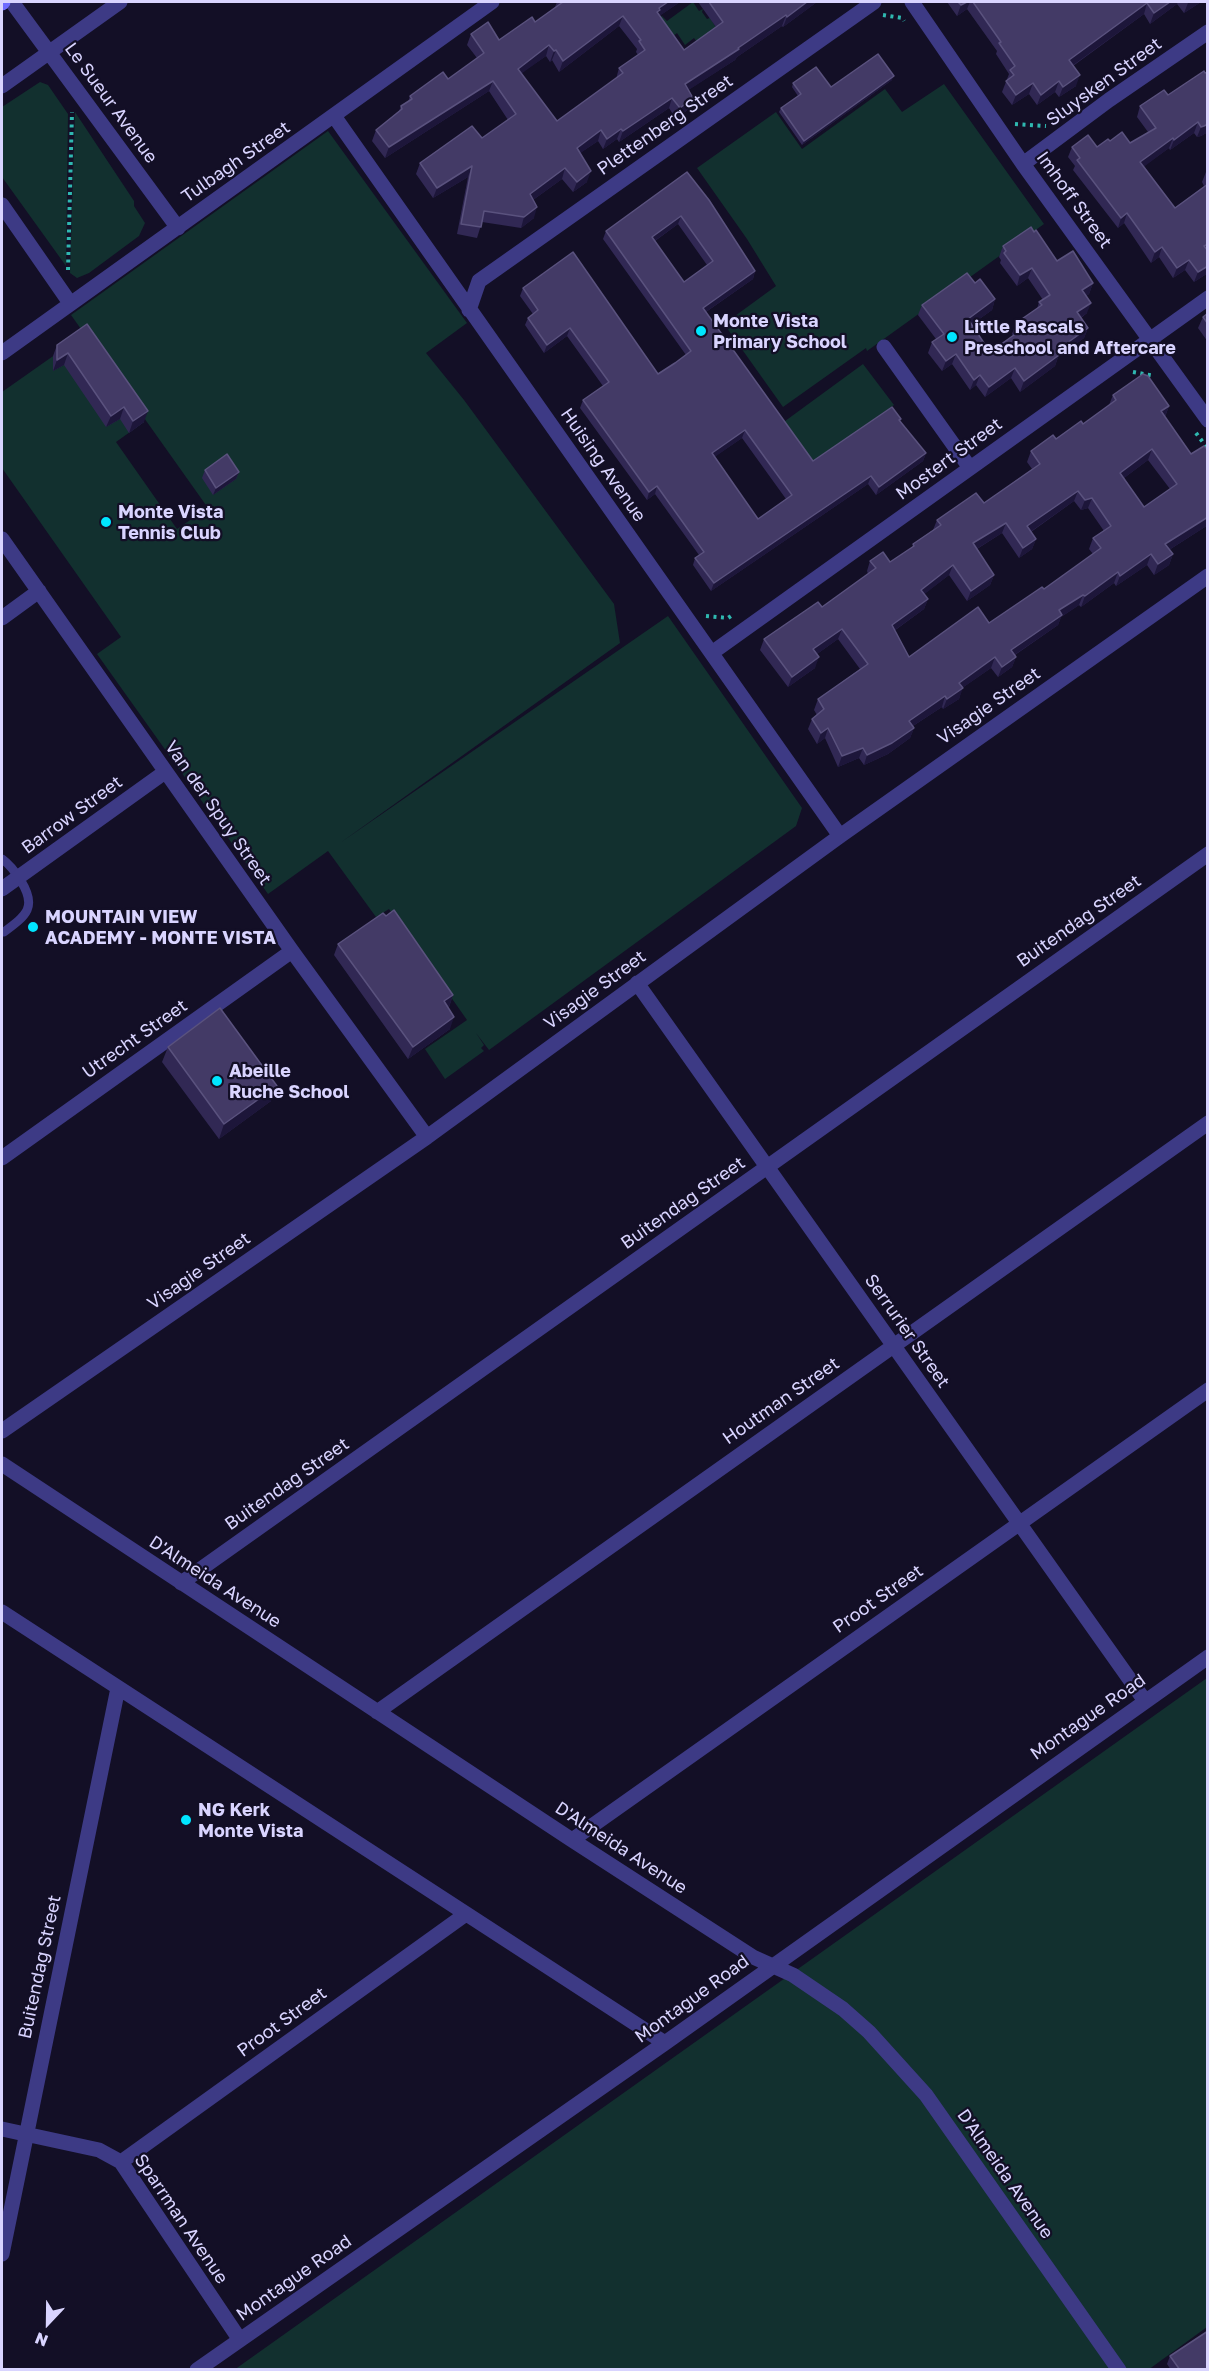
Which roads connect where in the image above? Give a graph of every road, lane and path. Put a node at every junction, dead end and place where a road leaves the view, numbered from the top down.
1 (12, 2) edge
2 (120, 2) edge
3 (492, 2) edge
4 (912, 2) edge
5 (878, 8) edge
6 (909, 28) dead end
7 (1208, 32) edge
8 (49, 51) junction
9 (2, 86) edge
10 (72, 112) dead end
11 (334, 116) junction
12 (1023, 164) junction
13 (2, 205) edge
14 (178, 228) junction
15 (67, 274) dead end
16 (445, 275) junction
17 (479, 281) junction
18 (1208, 298) edge
19 (70, 303) junction
20 (469, 310) junction
21 (1150, 339) junction
22 (884, 347) dead end
23 (2, 353) edge
24 (1208, 420) edge
25 (970, 468) junction
26 (2, 539) edge
27 (1208, 576) edge
28 (39, 591) junction
29 (700, 606) dead end
30 (738, 612) dead end
31 (2, 618) edge
32 (713, 652) junction
33 (165, 772) junction
34 (840, 836) junction
35 (1208, 854) edge
36 (2, 859) edge
37 (18, 877) junction
38 (2, 889) edge
39 (4, 932) dead end
40 (292, 951) junction
41 (637, 983) junction
42 (1208, 1123) edge
43 (427, 1137) junction
44 (2, 1158) edge
45 (767, 1167) junction
46 (893, 1345) junction
47 (1208, 1390) edge
48 (2, 1431) edge
49 (2, 1464) edge
50 (1020, 1523) junction
51 (181, 1583) junction
52 (2, 1612) edge
53 (1208, 1657) edge
54 (118, 1688) junction
55 (1145, 1701) junction
56 (377, 1712) junction
57 (572, 1840) junction
58 (466, 1914) junction
59 (772, 1965) junction
60 (665, 2043) junction
61 (2, 2129) edge
62 (26, 2133) junction
63 (121, 2162) junction
64 (2, 2254) edge
65 (240, 2340) junction
66 (197, 2370) edge
67 (1119, 2370) edge

1 - 8 street, Le Sueur Avenue
2 - 8 street
3 - 11 street, Tulbagh Street
4 - 12 street, Imhoff Street
5 - 6 path
5 - 17 street, Plettenberg Street
7 - 12 street, Sluysken Street
8 - 9 street
8 - 14 street, Le Sueur Avenue
10 - 15 path
11 - 14 street, Tulbagh Street
11 - 16 street, Huising Avenue
12 - 21 street, Imhoff Street
13 - 19 street
14 - 19 street, Tulbagh Street
16 - 17 street
16 - 20 street, Huising Avenue
17 - 20 street
18 - 21 street, Mostert Street
19 - 23 street, Tulbagh Street
20 - 32 street, Huising Avenue
21 - 24 street, Imhoff Street
21 - 25 street, Mostert Street
22 - 25 street
25 - 32 street, Mostert Street
26 - 28 street, Van der Spuy Street
27 - 34 street, Visagie Street
28 - 31 street
28 - 33 street, Van der Spuy Street
29 - 30 path
32 - 34 street, Huising Avenue
33 - 37 street, Barrow Street
33 - 40 street, Van der Spuy Street
34 - 41 street, Visagie Street
35 - 45 street, Buitendag Street
36 - 37 lane
37 - 38 street, Barrow Street
37 - 39 lane
40 - 43 street, Van der Spuy Street
40 - 44 street, Utrecht Street
41 - 43 street, Visagie Street
41 - 45 street, Serrurier Street
42 - 46 street, Houtman Street
43 - 48 street, Visagie Street
45 - 46 street, Serrurier Street
45 - 51 street, Buitendag Street
46 - 50 street, Serrurier Street
46 - 56 street, Houtman Street
47 - 50 street, Proot Street
49 - 51 street, D'Almeida Avenue
50 - 55 street, Serrurier Street
50 - 57 street, Proot Street
51 - 56 street, D'Almeida Avenue
52 - 54 street
53 - 55 street, Montague Road
54 - 58 street
54 - 62 street, Buitendag Street
55 - 59 street, Montague Road
56 - 57 street, D'Almeida Avenue
57 - 59 street, D'Almeida Avenue
58 - 60 street
58 - 63 street, Proot Street
59 - 60 street, Montague Road
59 - 67 street, D'Almeida Avenue
60 - 65 street, Montague Road
61 - 62 street, Sparrman Avenue
62 - 63 street, Sparrman Avenue
62 - 64 street, Buitendag Street
63 - 65 street, Sparrman Avenue
65 - 66 street, Montague Road

